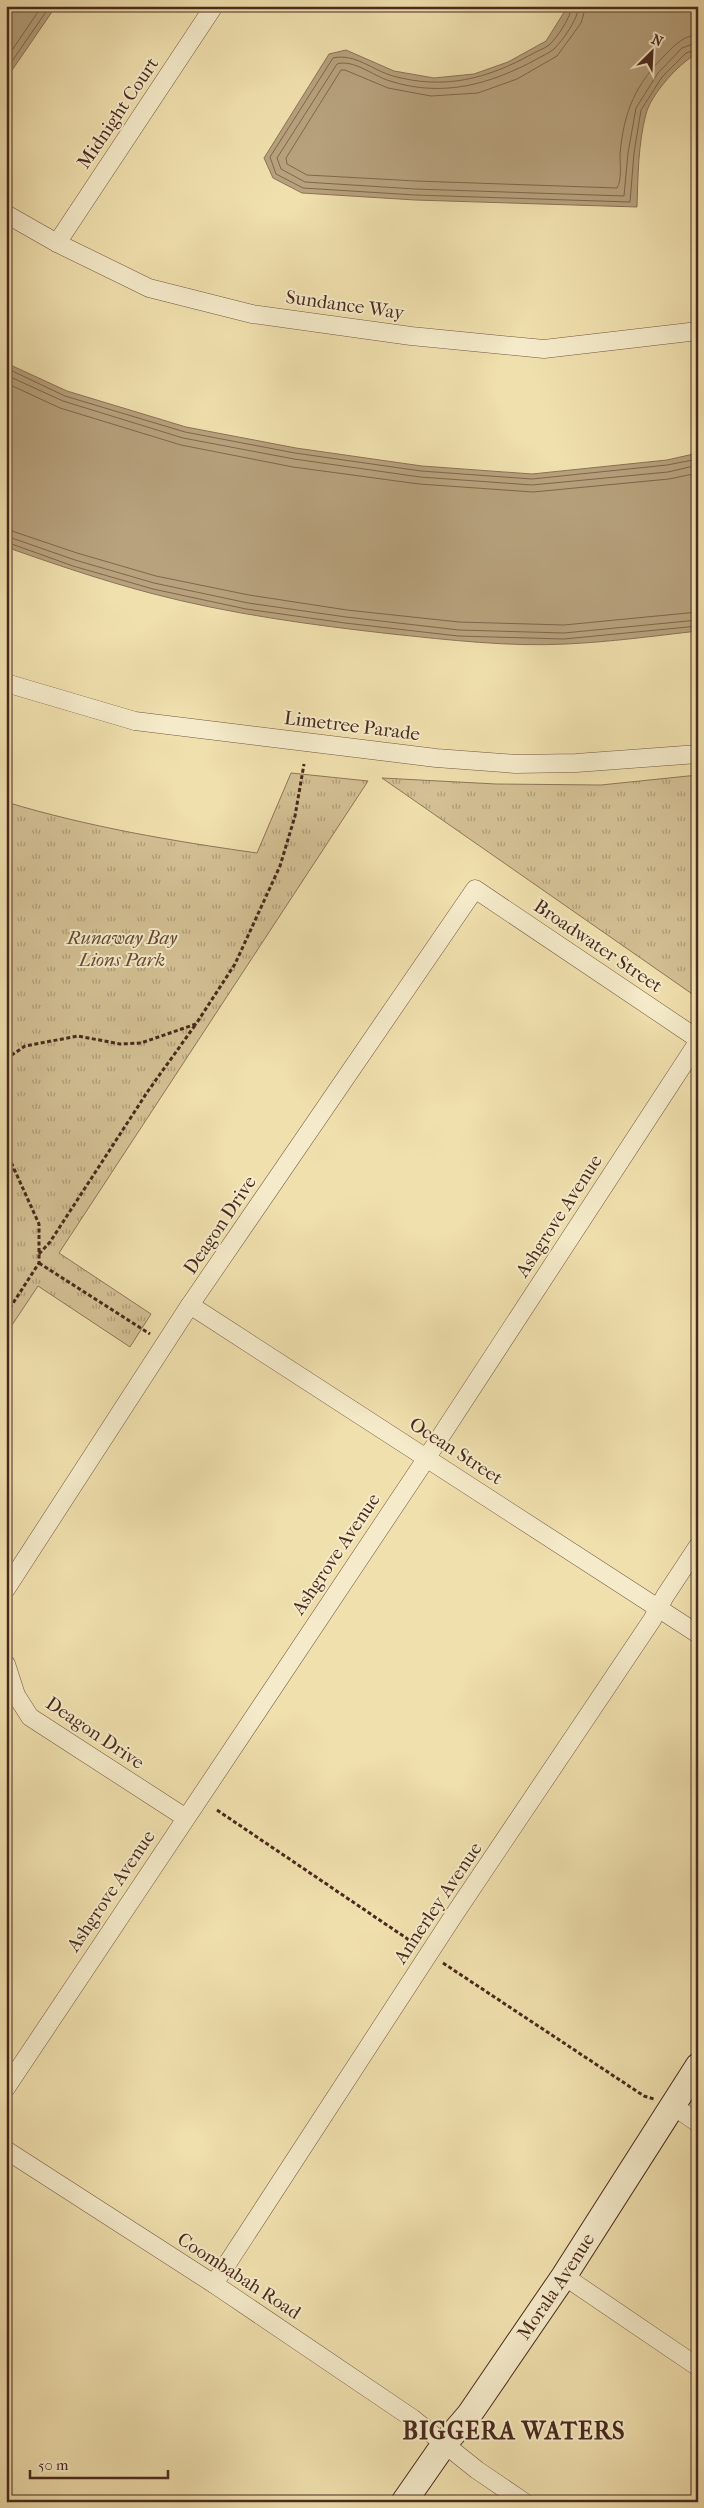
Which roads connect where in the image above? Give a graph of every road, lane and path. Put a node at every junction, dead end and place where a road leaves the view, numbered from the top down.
1 (214, 6) edge
2 (6, 214) edge
3 (57, 243) junction
4 (698, 332) edge
5 (6, 683) edge
6 (698, 754) edge
7 (304, 764) dead end
8 (6, 886) edge
9 (475, 889) joint
10 (6, 967) edge
11 (196, 1024) junction
12 (698, 1040) edge
13 (6, 1059) edge
14 (6, 1151) edge
15 (6, 1169) edge
16 (15, 1170) junction
17 (39, 1254) junction
18 (39, 1262) junction
19 (190, 1305) junction
20 (6, 1314) edge
21 (165, 1344) junction
22 (426, 1457) junction
23 (698, 1546) edge
24 (6, 1589) edge
25 (658, 1608) junction
26 (698, 1634) edge
27 (6, 1664) edge
28 (186, 1818) junction
29 (698, 2066) edge
30 (6, 2088) edge
31 (672, 2105) junction
32 (698, 2123) edge
33 (6, 2150) edge
34 (564, 2276) junction
35 (214, 2284) junction
36 (698, 2367) edge
37 (445, 2443) junction
38 (404, 2502) edge
39 (524, 2502) edge

1 - 3 street, Midnight Court
2 - 3 street, Sundance Way
3 - 4 street, Sundance Way
5 - 6 street, Limetree Parade
7 - 11 path
8 - 10 path
9 - 12 street, Broadwater Street
9 - 19 street, Deagon Drive
11 - 13 path
11 - 17 path
12 - 22 street, Ashgrove Avenue
14 - 16 path
15 - 16 path
16 - 17 path
17 - 18 path
18 - 20 path
18 - 21 path
19 - 21 street, Deagon Drive
19 - 22 street, Ocean Street
21 - 24 street, Deagon Drive
22 - 25 street, Ocean Street
22 - 28 street, Ashgrove Avenue
23 - 25 street, Annerley Avenue
25 - 26 street, Ocean Street
25 - 35 street, Annerley Avenue
27 - 28 street, Deagon Drive
28 - 30 street, Ashgrove Avenue
29 - 31 main road, Morala Avenue
31 - 32 street
31 - 34 main road, Morala Avenue
33 - 35 street, Coombabah Road
34 - 36 street
34 - 37 main road, Morala Avenue
35 - 37 street, Coombabah Road
37 - 38 main road, Morala Avenue
37 - 39 street, Coombabah Road

